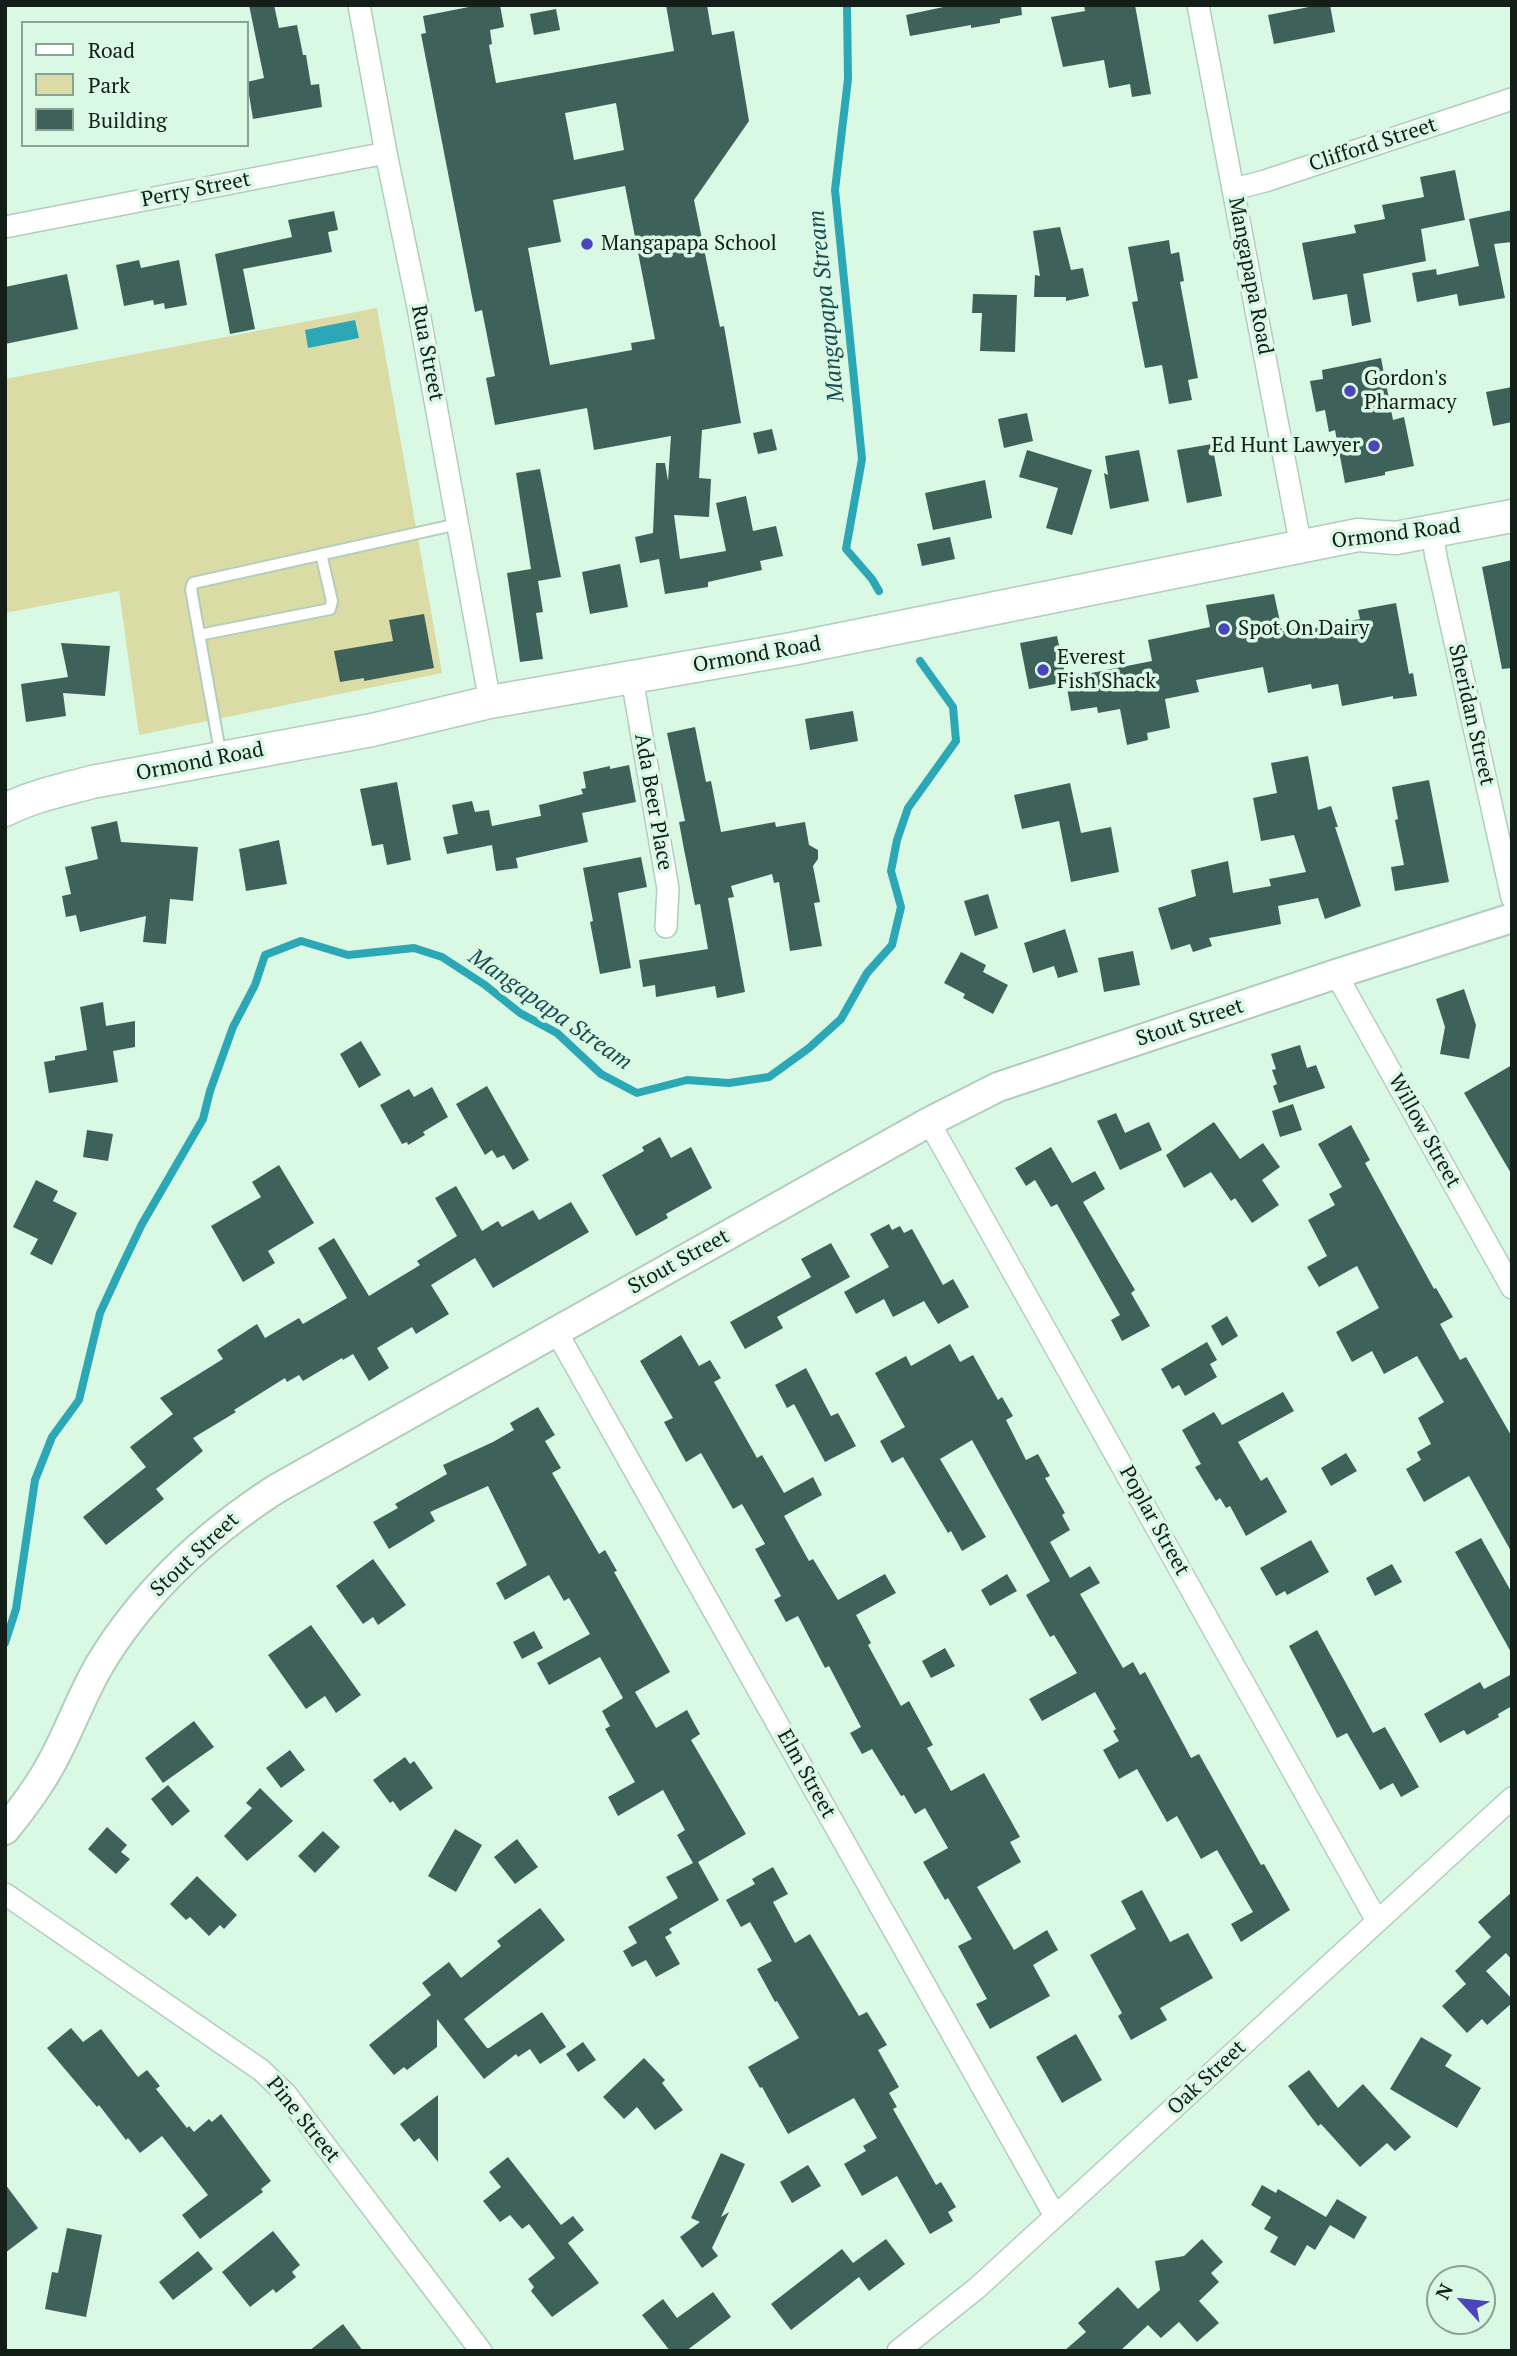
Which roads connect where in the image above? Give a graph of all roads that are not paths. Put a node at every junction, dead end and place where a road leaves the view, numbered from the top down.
1 (359, 5) edge
2 (1198, 5) edge
3 (1512, 99) edge
4 (386, 153) junction
5 (1234, 189) junction
6 (5, 227) edge
7 (1512, 516) edge
8 (458, 524) junction
9 (1432, 532) junction
10 (1301, 547) junction
11 (321, 554) junction
12 (200, 635) junction
13 (632, 678) junction
14 (490, 702) junction
15 (221, 758) junction
16 (5, 810) edge
17 (1512, 898) edge
18 (1512, 918) edge
19 (666, 927) dead end
20 (1336, 974) junction
21 (929, 1122) junction
22 (1512, 1288) edge
23 (556, 1331) junction
24 (1512, 1798) edge
25 (5, 1830) edge
26 (5, 1894) edge
27 (1377, 1921) junction
28 (1055, 2216) junction
29 (481, 2351) edge
30 (898, 2351) edge

1 - 4 street, Rua Street
2 - 5 street, Mangapapa Road
3 - 5 street, Clifford Street
4 - 6 street, Perry Street
4 - 8 street, Rua Street
5 - 10 street, Mangapapa Road
7 - 9 main road, Ormond Road
8 - 11 lane
8 - 14 street, Rua Street
9 - 10 main road, Ormond Road
9 - 17 street, Sheridan Street
10 - 13 main road, Ormond Road
11 - 12 lane
11 - 12 lane
12 - 15 lane
13 - 14 main road, Ormond Road
13 - 19 street, Ada Beer Place
14 - 15 main road, Ormond Road
15 - 16 main road, Ormond Road
18 - 20 street, Stout Street
20 - 21 street, Stout Street
20 - 22 street, Willow Street
21 - 23 street, Stout Street
21 - 27 street, Poplar Street
23 - 25 street, Stout Street
23 - 28 street, Elm Street
24 - 27 street, Oak Street
26 - 29 street, Pine Street
27 - 28 street, Oak Street
28 - 30 street, Oak Street

